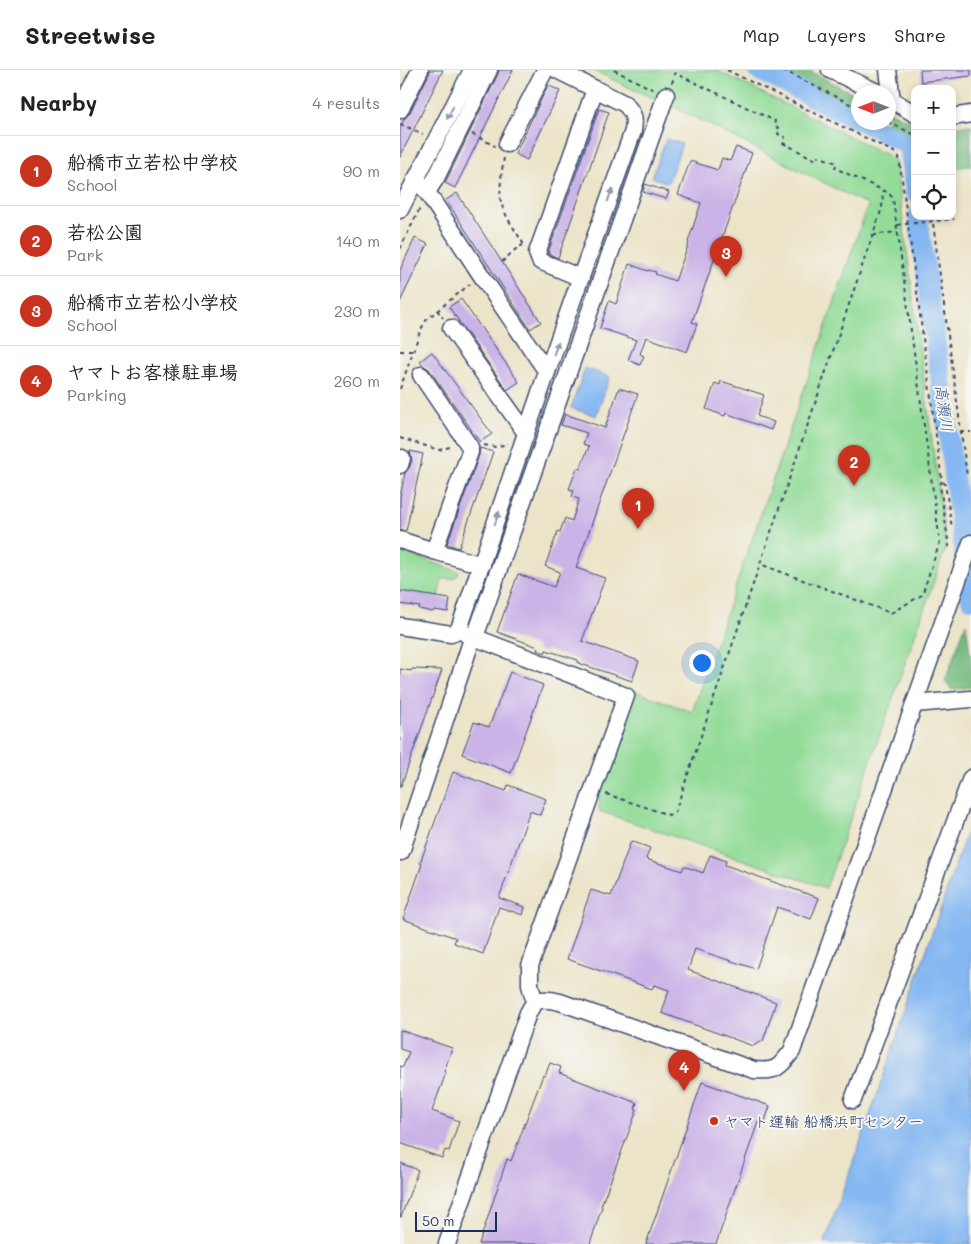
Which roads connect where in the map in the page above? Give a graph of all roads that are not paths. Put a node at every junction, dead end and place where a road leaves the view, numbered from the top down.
1 (420, 70) edge
2 (545, 70) edge
3 (557, 70) edge
4 (830, 70) edge
5 (888, 70) edge
6 (480, 72) edge
7 (861, 85) edge
8 (889, 85) edge
9 (594, 89) junction
10 (666, 96) road end
11 (896, 103) edge
12 (400, 110) edge
13 (911, 112) edge
14 (971, 114) edge
15 (956, 116) edge
16 (506, 148) road end
17 (415, 180) junction
18 (427, 192) junction
19 (400, 210) edge
20 (581, 278) junction
21 (451, 328) dead end
22 (547, 372) junction
23 (421, 376) dead end
24 (526, 433) junction
25 (400, 540) edge
26 (971, 543) edge
27 (434, 551) junction
28 (482, 565) junction
29 (400, 626) edge
30 (456, 632) junction
31 (474, 636) junction
32 (453, 671) dead end
33 (971, 699) edge
34 (914, 704) junction
35 (971, 778) edge
36 (400, 824) edge
37 (401, 852) edge
38 (535, 1003) junction
39 (853, 1100) dead end
40 (448, 1244) edge

1 - 12 street
2 - 16 street
3 - 9 street
4 - 7 street
5 - 8 street
6 -> 17 street
6 - 18 street
20 -> 9 street
9 - 20 street
10 - 31 street
11 - 13 street
14 - 15 street
17 - 18 street
17 - 19 street
18 - 22 street
22 -> 20 street
21 - 24 street
22 - 24 street
23 - 27 street
28 -> 24 street
25 - 27 street
26 - 34 street
27 - 28 street
28 - 30 street
29 - 30 street
30 - 31 street
31 - 37 street
31 - 38 street
32 - 36 street
33 - 34 street
34 - 38 street
35 - 39 street
38 - 40 street

